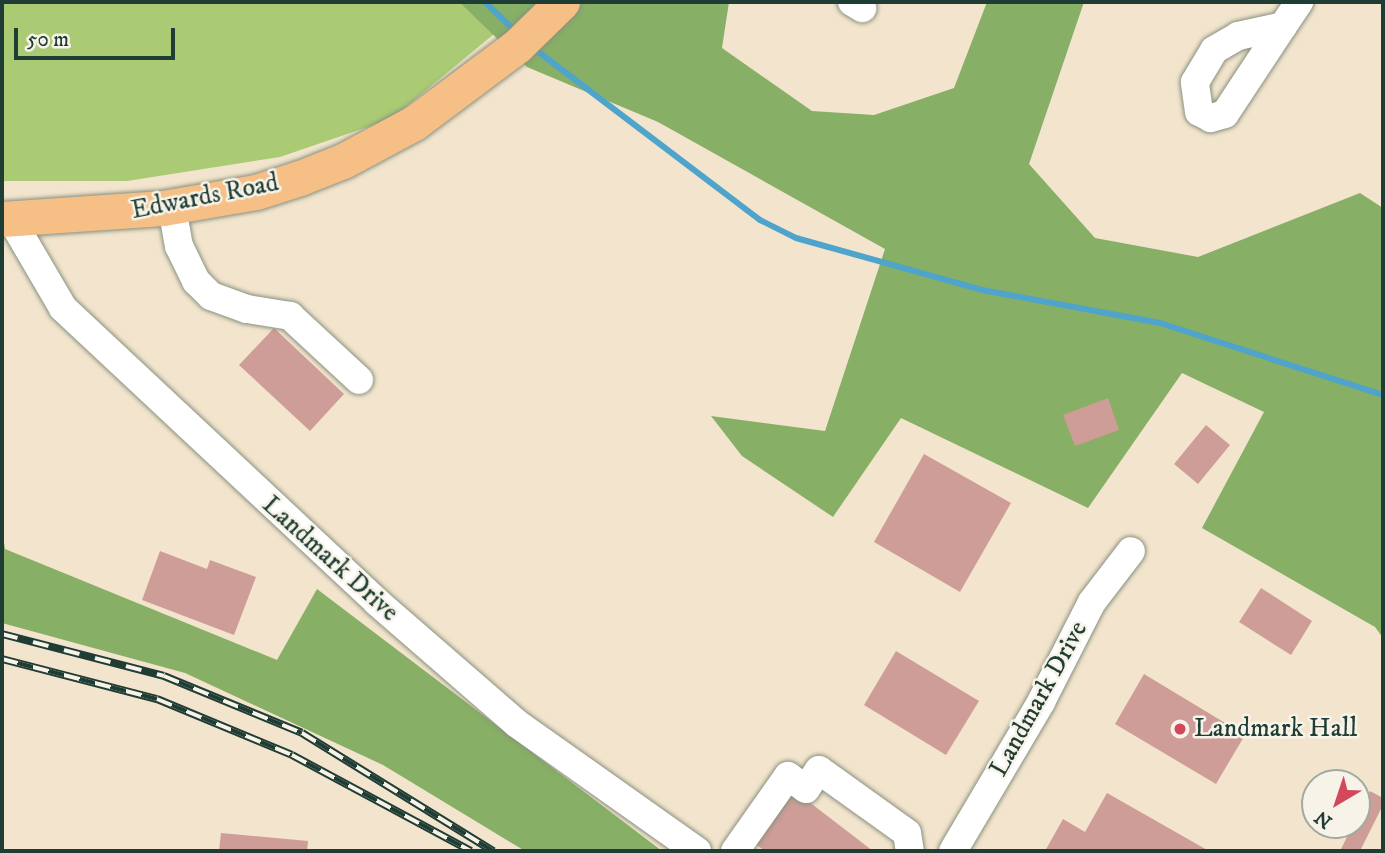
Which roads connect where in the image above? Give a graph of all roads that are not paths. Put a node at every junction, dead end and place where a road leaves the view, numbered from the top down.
1 (1299, 2) edge
2 (539, 24) edge
3 (1283, 26) dead end
4 (172, 207) junction
5 (6, 219) edge
6 (359, 380) dead end
7 (1131, 551) dead end
8 (697, 851) edge
9 (735, 851) edge
10 (910, 851) edge
11 (953, 851) edge

1 - 3 street
2 - 4 main road, Edwards Road
4 - 5 main road, Edwards Road
4 - 6 street
5 - 8 street, Landmark Drive
7 - 11 street, Landmark Drive
9 - 10 street

